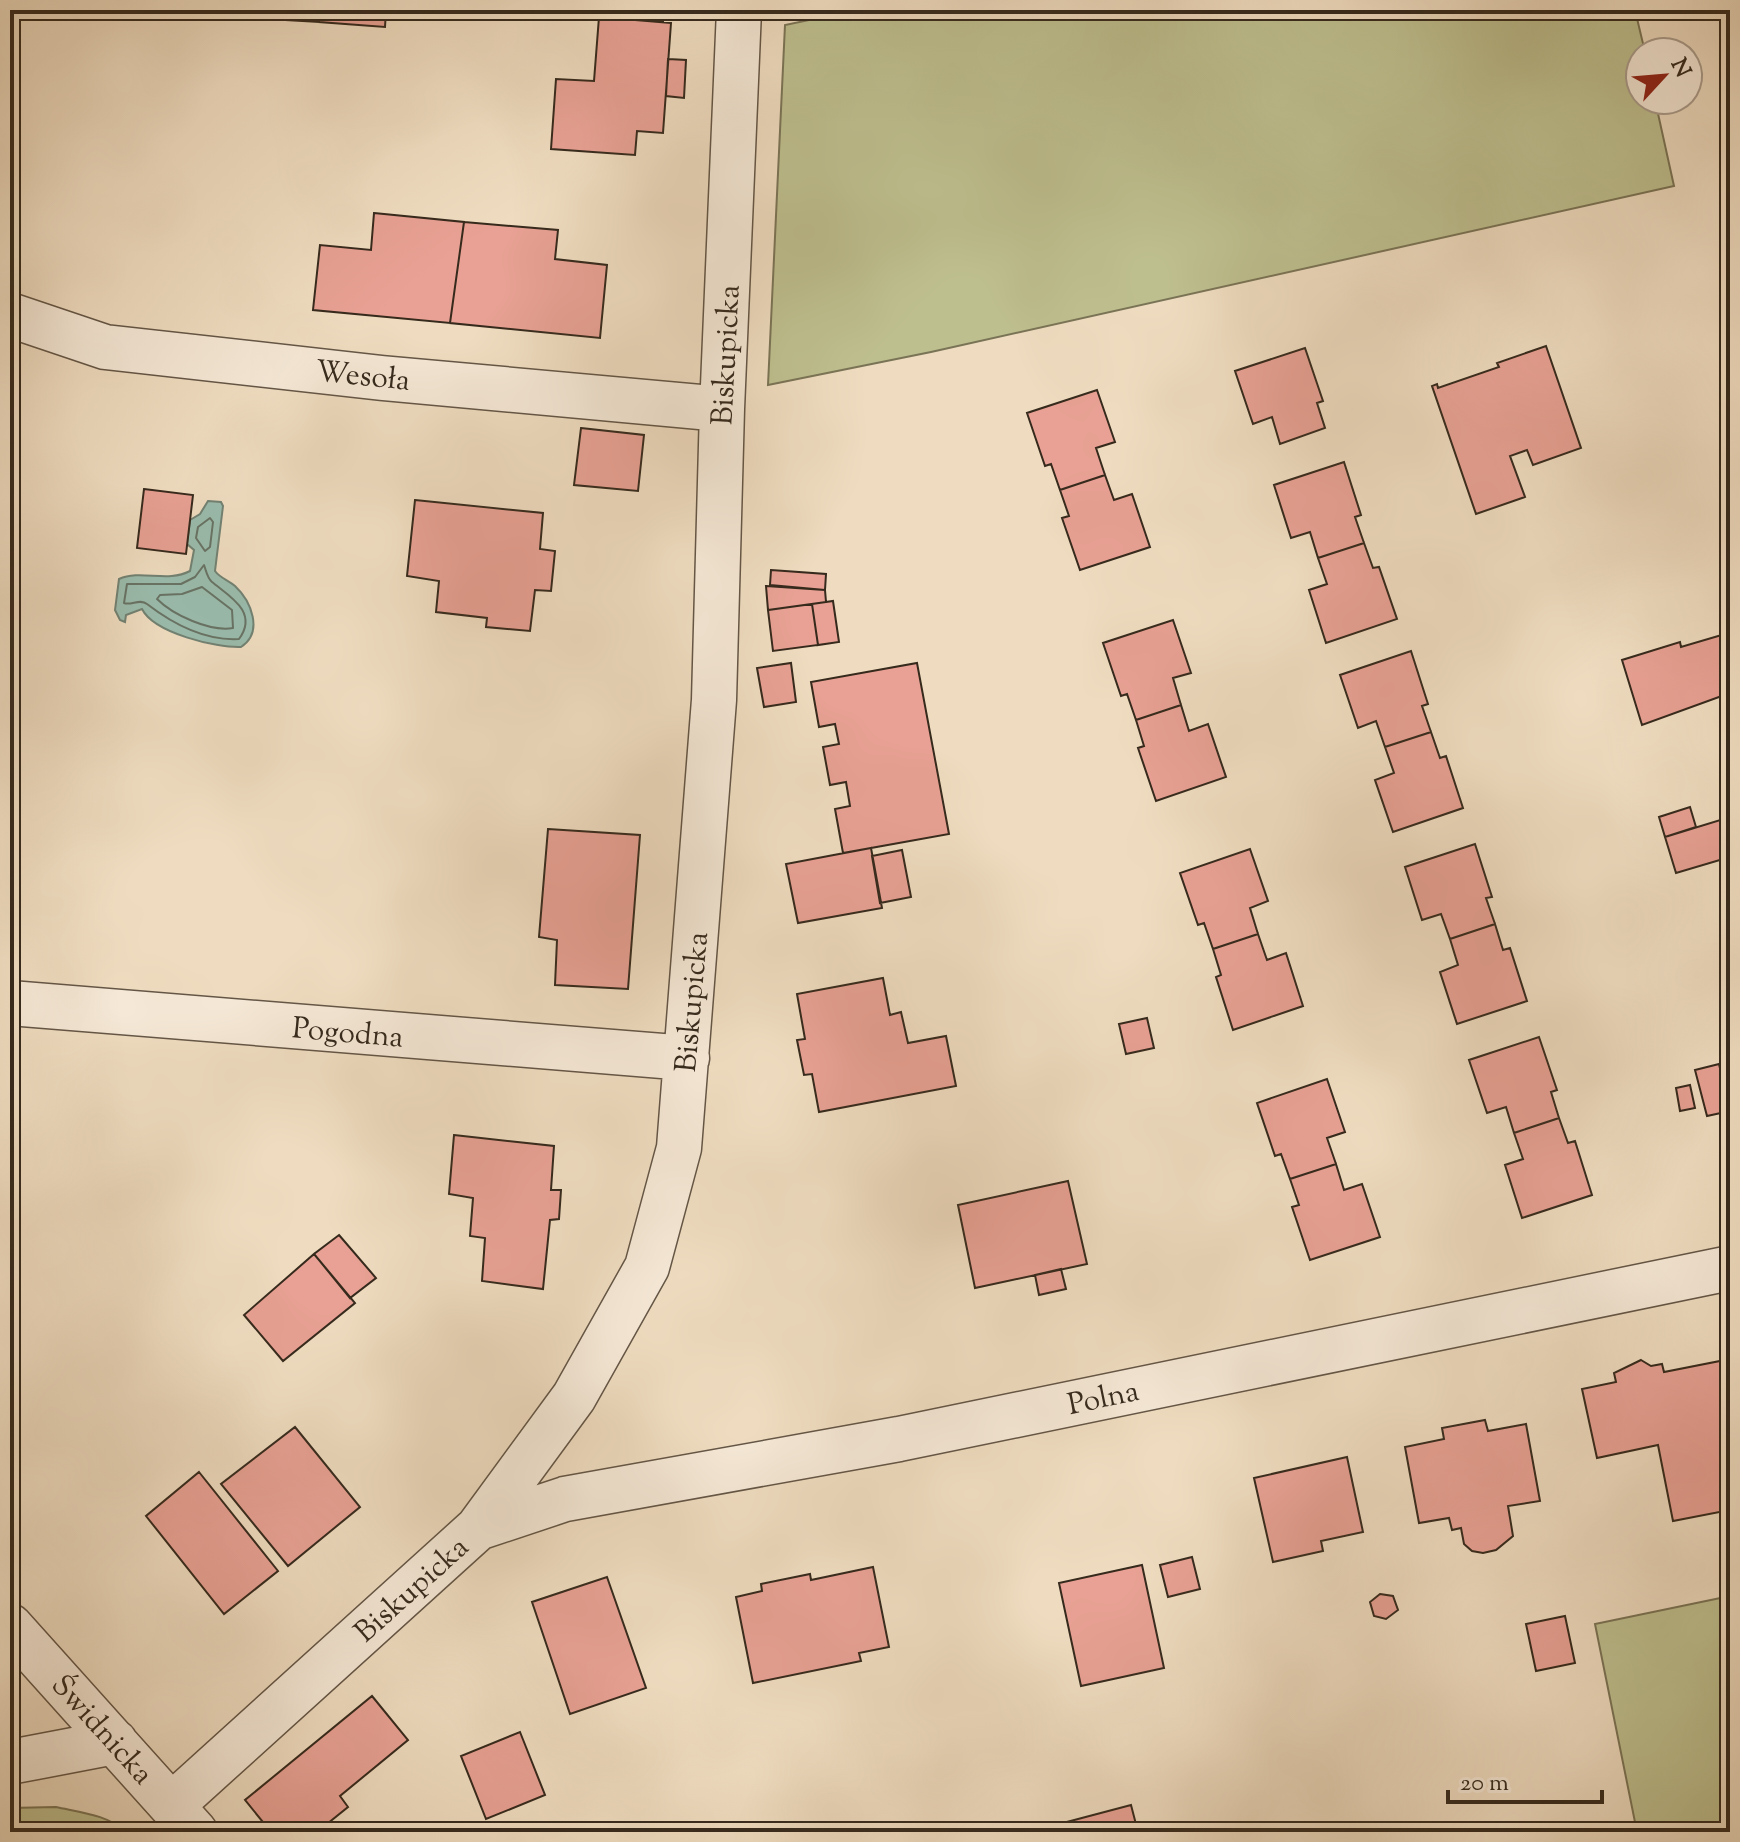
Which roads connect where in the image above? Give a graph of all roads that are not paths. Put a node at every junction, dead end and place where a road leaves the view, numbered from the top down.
1 (739, 10) edge
2 (10, 315) edge
3 (722, 409) junction
4 (10, 1003) edge
5 (687, 1058) junction
6 (1730, 1268) edge
7 (478, 1528) junction
8 (10, 1626) edge
9 (115, 1742) junction
10 (10, 1762) edge
11 (184, 1819) edge

1 - 3 street, Biskupicka
2 - 3 street, Wesoła
3 - 5 street, Biskupicka
4 - 5 street, Pogodna
5 - 7 street, Biskupicka
6 - 7 street, Polna
7 - 11 street, Biskupicka
8 - 9 street, Świdnicka
9 - 10 street
9 - 11 street, Świdnicka

